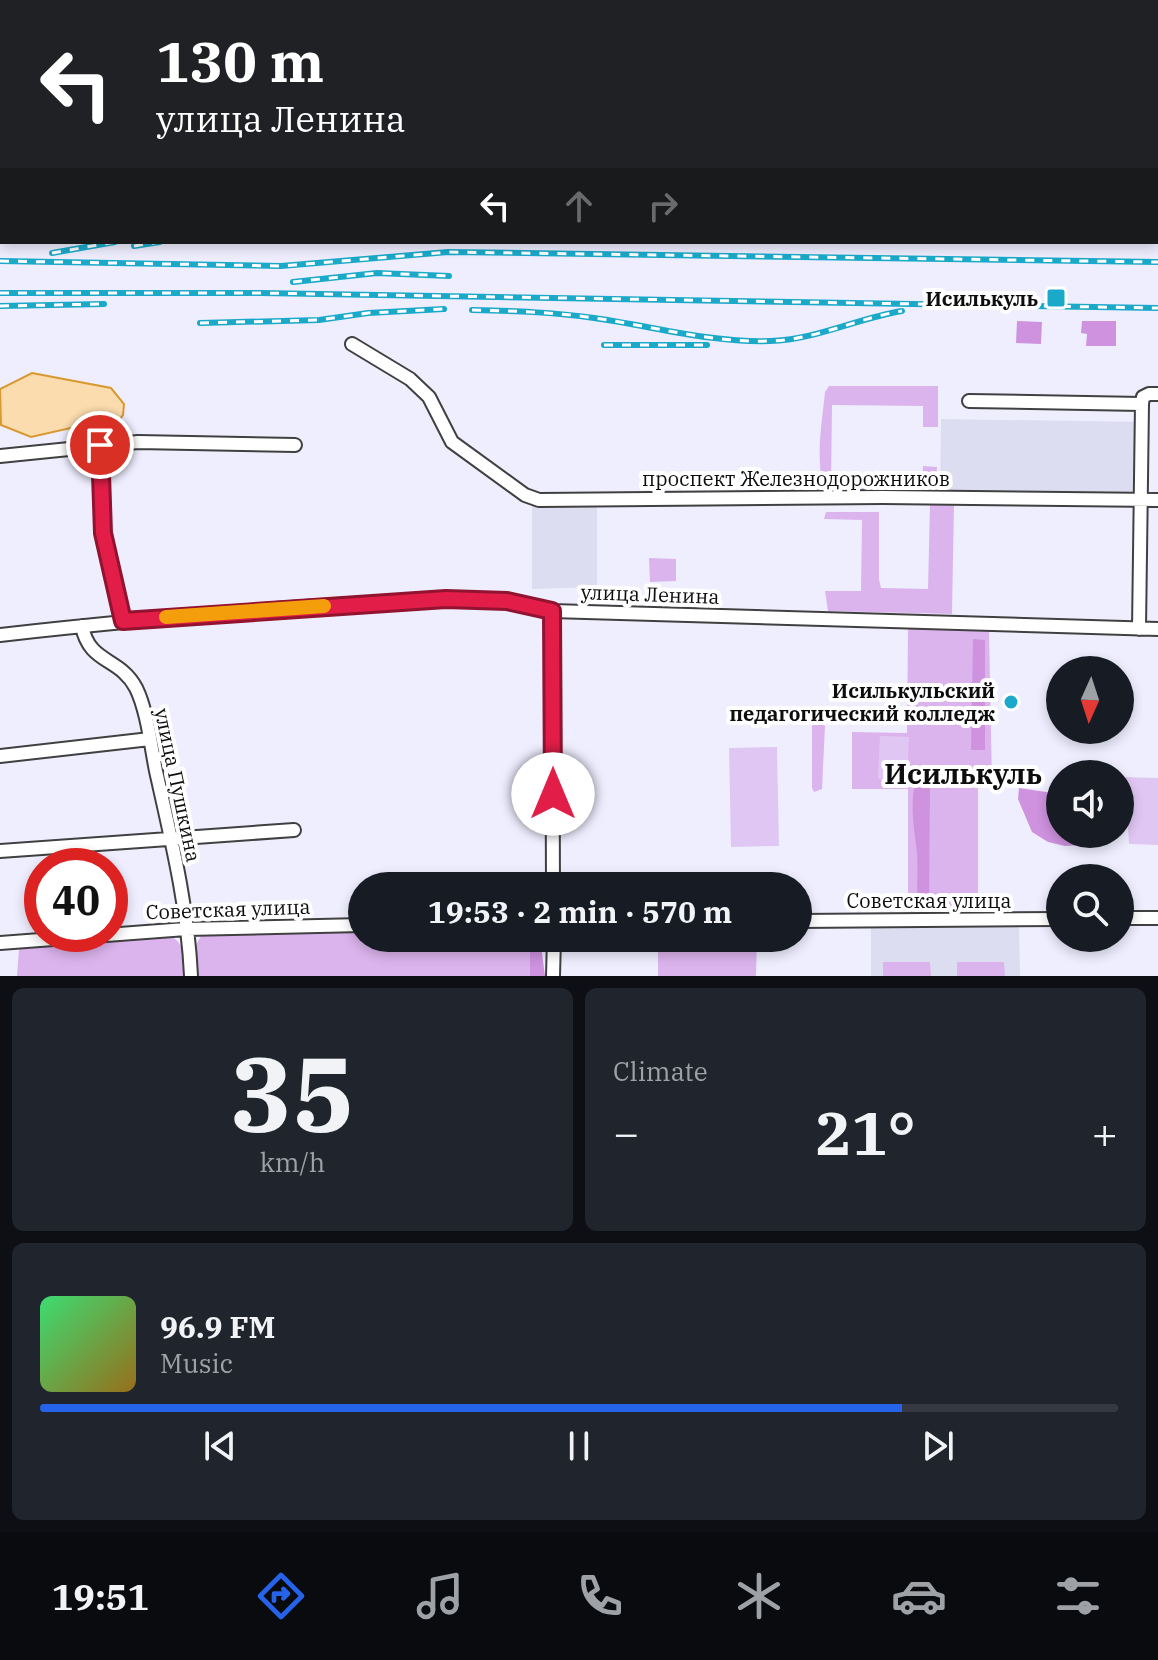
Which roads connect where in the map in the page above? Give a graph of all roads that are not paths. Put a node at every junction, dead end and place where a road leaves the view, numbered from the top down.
1 (352, 344) dead end
2 (1158, 394) edge
3 (969, 401) dead end
4 (1142, 401) junction
5 (100, 445) junction
6 (295, 445) dead end
7 (0, 456) edge
8 (1141, 500) junction
9 (1158, 500) edge
10 (552, 611) junction
11 (123, 621) junction
12 (82, 626) junction
13 (1139, 629) junction
14 (1158, 629) edge
15 (0, 635) edge
16 (150, 739) junction
17 (0, 756) edge
18 (294, 830) dead end
19 (170, 838) junction
20 (0, 851) edge
21 (553, 872) edge
22 (1134, 918) edge
23 (1158, 918) edge
24 (1046, 919) edge
25 (812, 921) edge
26 (348, 925) edge
27 (186, 929) junction
28 (0, 943) edge
29 (554, 952) edge
30 (191, 976) edge
31 (553, 976) edge

1 - 8 street, проспект Железнодорожников
2 - 4 street
3 - 4 street
4 - 8 street
5 - 6 street
5 - 7 street
5 - 11 street
8 - 9 street, проспект Железнодорожников
8 - 13 street
10 - 11 street, улица Ленина
10 - 13 street, улица Ленина
10 - 21 street
11 - 12 street, улица Ленина
12 - 15 street, улица Ленина
12 - 16 street, улица Пушкина
13 - 14 street, улица Ленина
16 - 17 street
16 - 19 street, улица Пушкина
18 - 19 street
19 - 20 street
19 - 27 street, улица Пушкина
22 - 23 street
24 - 25 street, Советская улица
26 - 27 street, Советская улица
27 - 28 street, Советская улица
27 - 30 street, улица Пушкина
29 - 31 street

